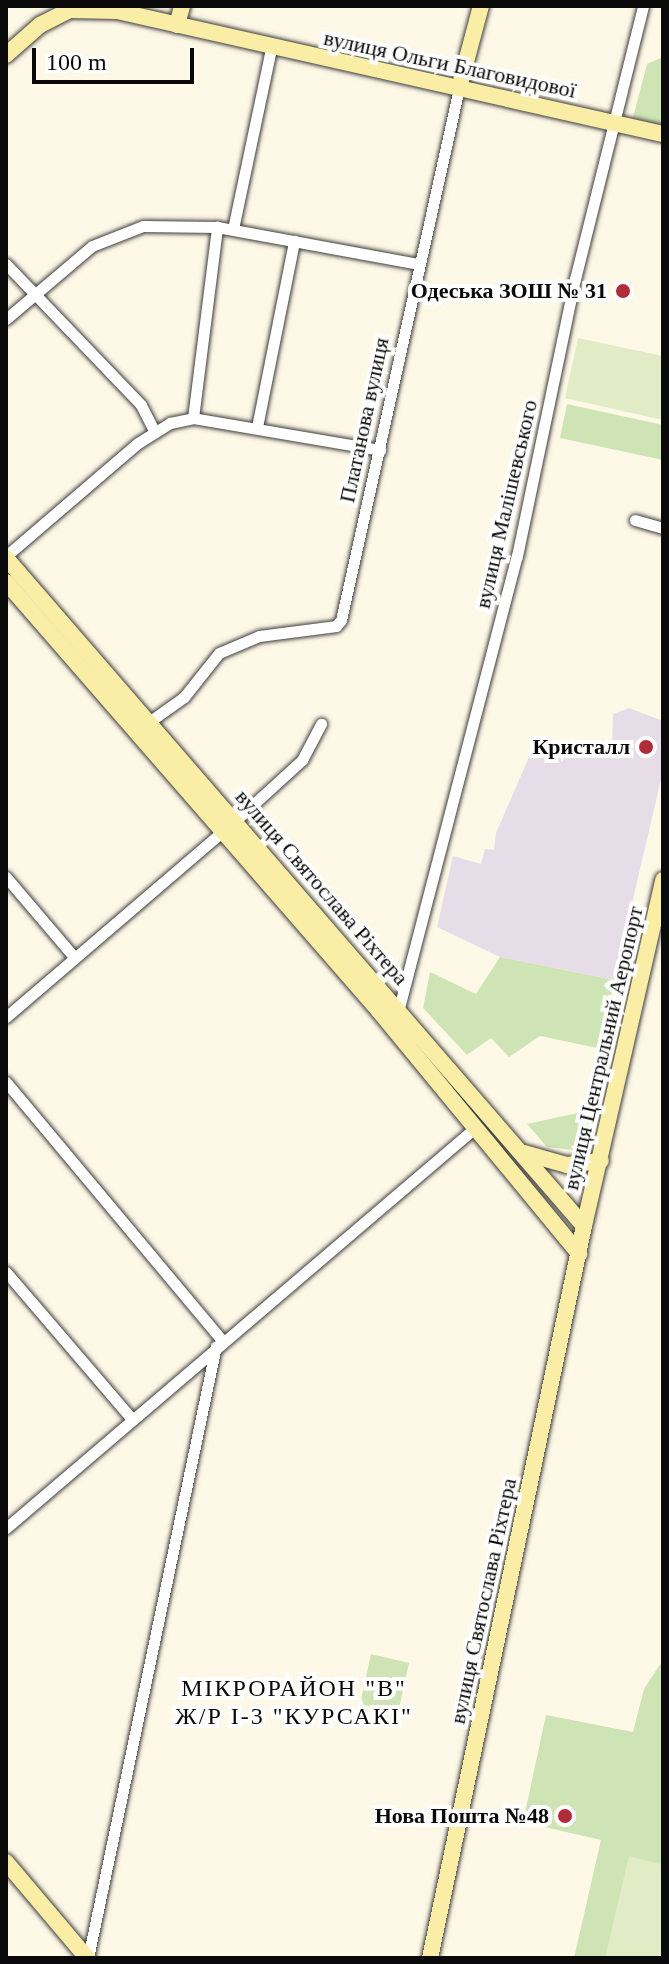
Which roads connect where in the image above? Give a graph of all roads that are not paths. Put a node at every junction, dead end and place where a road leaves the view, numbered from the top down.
1 (182, 6) edge
2 (481, 6) edge
3 (643, 6) edge
4 (177, 25) junction
5 (271, 48) junction
6 (6, 55) edge
7 (459, 88) junction
8 (611, 122) junction
9 (663, 134) edge
10 (217, 227) junction
11 (233, 229) junction
12 (294, 241) junction
13 (6, 264) edge
14 (418, 264) junction
15 (34, 294) junction
16 (6, 319) edge
17 (193, 418) junction
18 (257, 427) junction
19 (154, 430) junction
20 (380, 450) junction
21 (635, 520) dead end
22 (663, 528) edge
23 (6, 557) edge
24 (6, 582) edge
25 (149, 722) junction
26 (321, 724) dead end
27 (229, 826) junction
28 (6, 877) edge
29 (663, 880) edge
30 (75, 958) junction
31 (399, 1008) junction
32 (6, 1017) edge
33 (6, 1082) edge
34 (476, 1127) junction
35 (524, 1153) junction
36 (601, 1161) junction
37 (584, 1226) junction
38 (579, 1254) junction
39 (6, 1272) edge
40 (219, 1343) junction
41 (132, 1419) junction
42 (6, 1528) edge
43 (6, 1862) edge
44 (87, 1958) edge
45 (430, 1958) edge

1 - 4 main road
2 - 7 main road, Платанова вулиця
3 - 8 street, вулиця Малішевського
4 - 5 main road, вулиця Ольги Благовидової
4 - 6 main road, вулиця Ольги Благовидової
5 - 7 main road, вулиця Ольги Благовидової
5 - 11 street
7 - 8 main road, вулиця Ольги Благовидової
7 - 14 street, Платанова вулиця
8 - 9 main road, вулиця Ольги Благовидової
8 - 31 street, вулиця Малішевського
10 - 11 street
10 - 15 street
10 - 17 street
11 - 12 street
12 - 14 street
12 - 18 street
13 - 15 street
14 - 20 street, Платанова вулиця
15 - 16 street
15 - 19 street
17 - 18 street
17 - 19 street
18 - 20 street
19 - 23 street
20 - 25 street, Платанова вулиця
21 - 22 street
23 - 25 main road, вулиця Святослава Ріхтера
24 - 27 main road, вулиця Святослава Ріхтера
25 - 27 main road, вулиця Святослава Ріхтера
26 - 27 street
27 - 30 street
27 - 31 main road, вулиця Святослава Ріхтера
27 - 34 main road, вулиця Святослава Ріхтера
28 - 30 street
29 - 36 main road, вулиця Центральний Аеропорт
30 - 32 street
31 - 35 main road, вулиця Святослава Ріхтера
33 - 40 street
34 - 38 main road, вулиця Святослава Ріхтера
34 - 40 street
35 - 36 main road
35 - 37 main road, вулиця Святослава Ріхтера
36 - 37 main road, вулиця Центральний Аеропорт
37 - 38 main road, вулиця Святослава Ріхтера
38 - 45 main road, вулиця Святослава Ріхтера
39 - 41 street
40 - 41 street
40 - 44 street
41 - 42 street
43 - 44 main road

